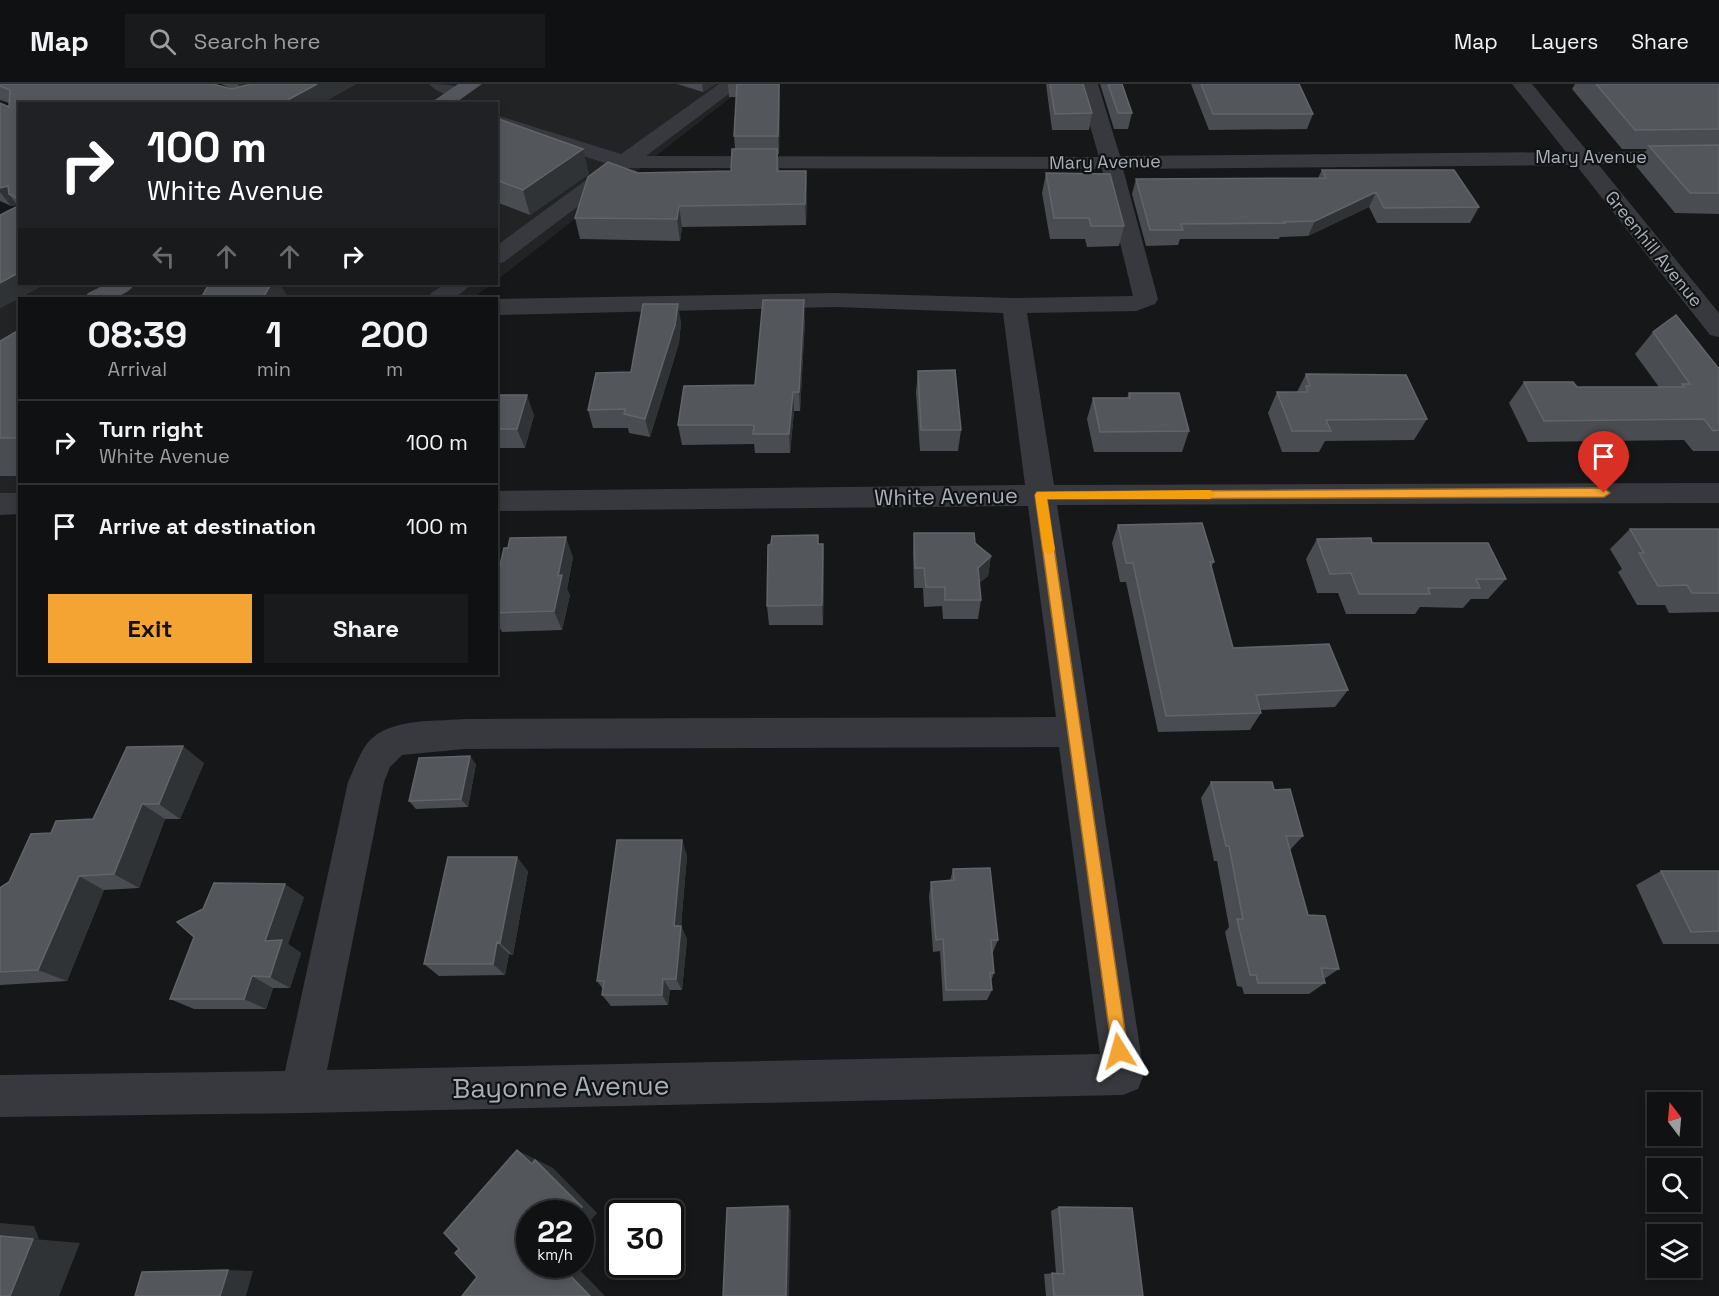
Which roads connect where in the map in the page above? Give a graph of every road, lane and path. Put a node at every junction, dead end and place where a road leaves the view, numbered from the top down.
1 (732, 84) edge
2 (1088, 84) edge
3 (1522, 84) edge
4 (498, 122) edge
5 (1578, 157) junction
6 (1719, 157) edge
7 (625, 162) junction
8 (1111, 162) junction
9 (498, 256) edge
10 (121, 285) edge
11 (459, 285) edge
12 (99, 297) edge
13 (441, 297) edge
14 (1014, 306) junction
15 (498, 307) edge
16 (1719, 329) edge
17 (1719, 493) edge
18 (1041, 495) junction
19 (498, 501) edge
20 (18, 503) edge
21 (0, 504) edge
22 (1074, 732) junction
23 (302, 1092) junction
24 (0, 1096) edge

1 - 7 street
2 - 8 street
3 - 5 street, Greenhill Avenue
4 - 7 street, Mary Avenue
5 - 6 street, Mary Avenue
5 - 8 street, Mary Avenue
5 - 16 street, Greenhill Avenue
7 - 8 street, Mary Avenue
7 - 9 street
8 - 14 street
10 - 12 main road
11 - 13 street
14 - 15 street
14 - 18 street
17 - 18 street, White Avenue
18 - 19 street, White Avenue
18 - 22 street
20 - 21 street
22 - 23 street
22 - 23 street, Bayonne Avenue
23 - 24 street, Bayonne Avenue

